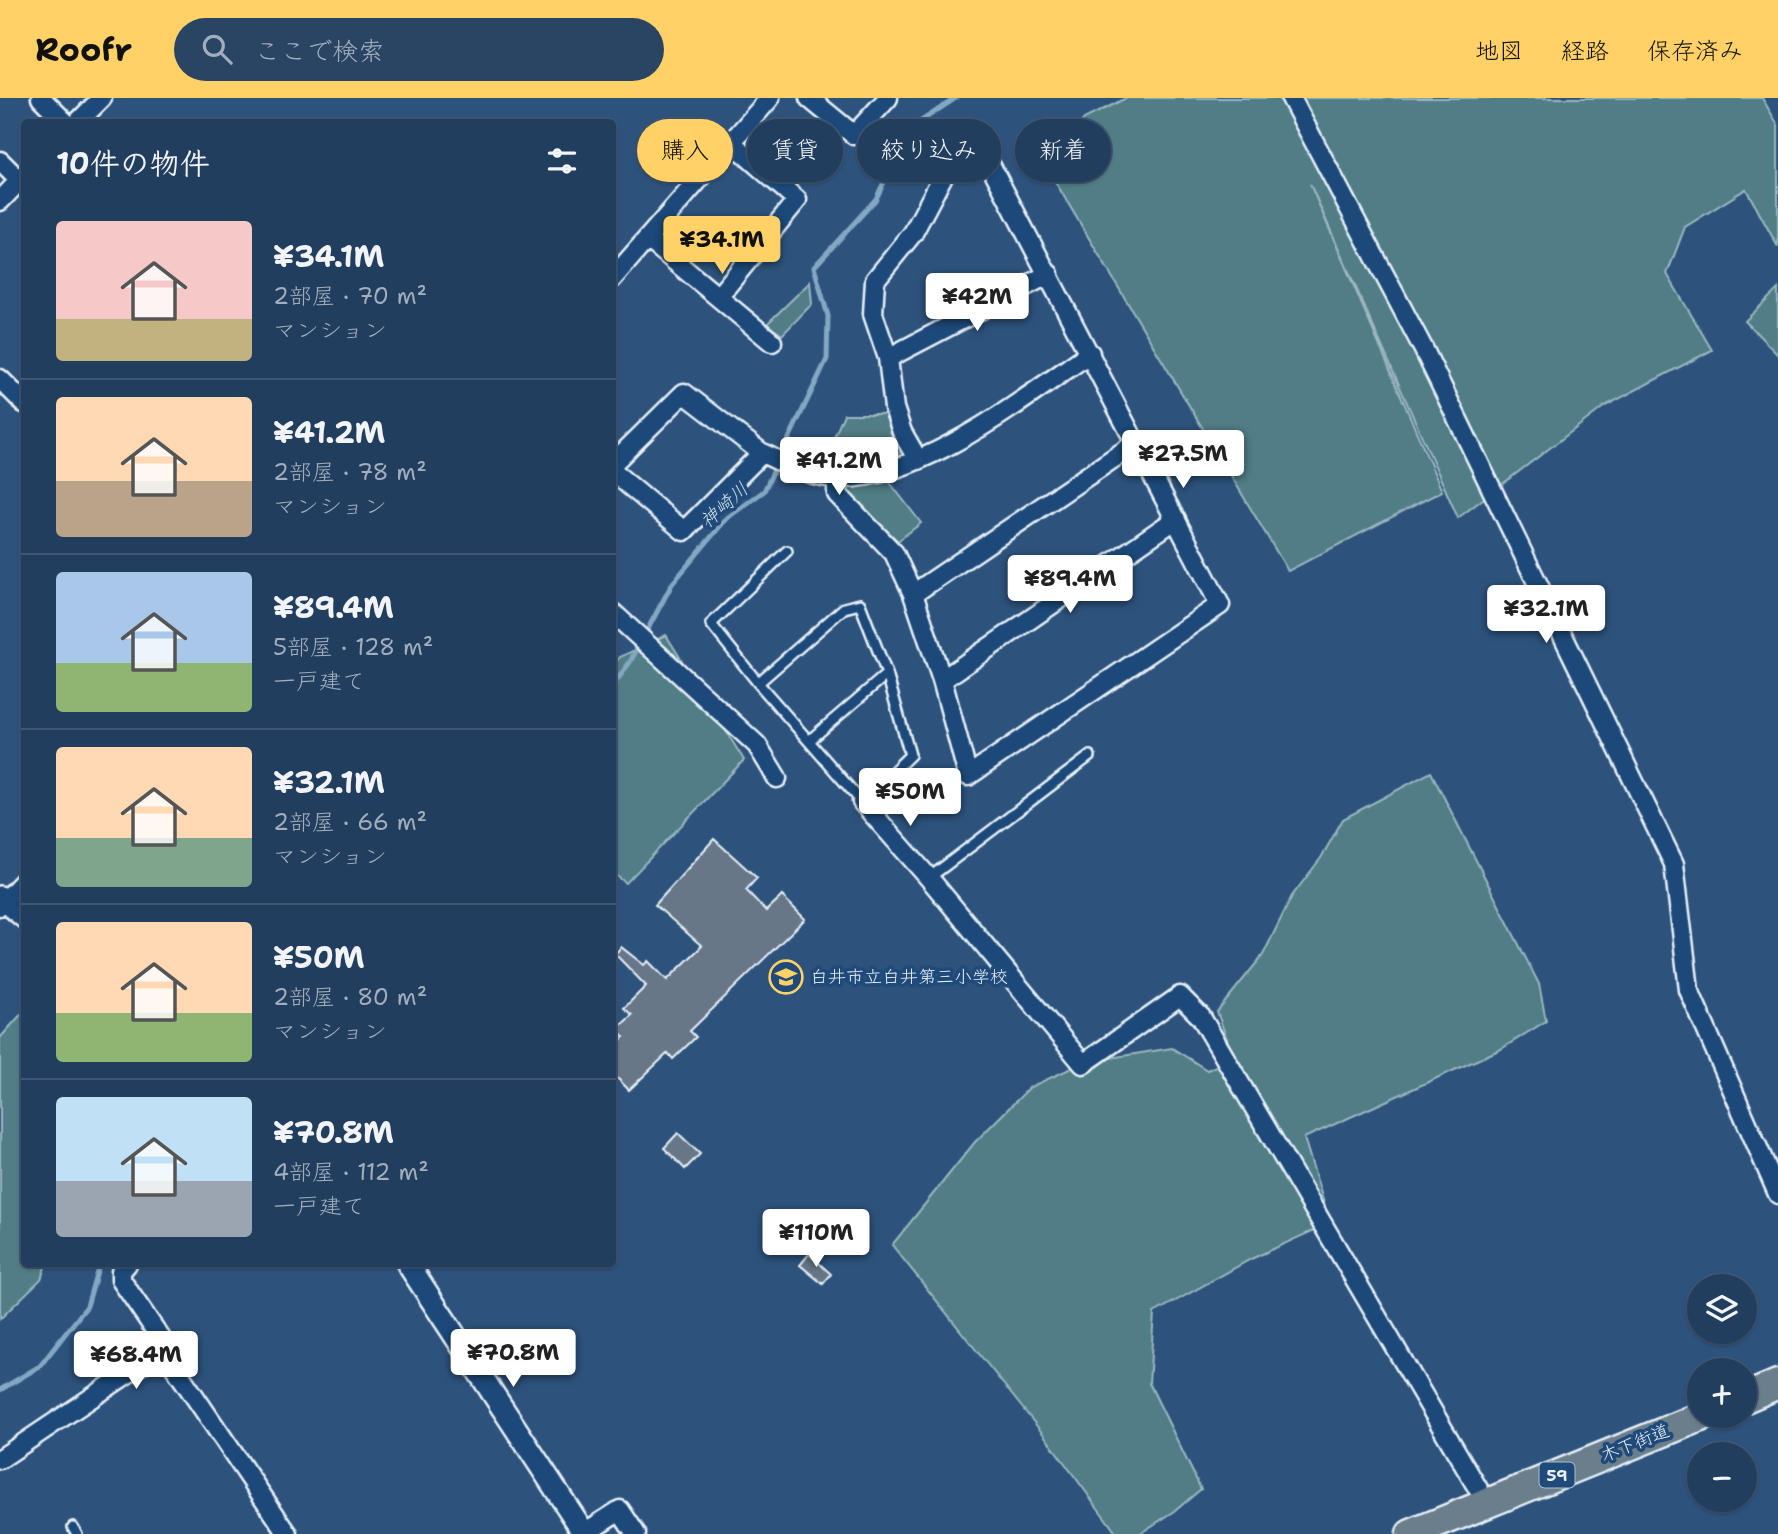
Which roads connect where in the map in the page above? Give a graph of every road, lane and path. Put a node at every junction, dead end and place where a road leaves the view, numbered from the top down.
1 (41, 98) edge
2 (102, 98) edge
3 (770, 98) edge
4 (809, 98) edge
5 (888, 98) edge
6 (1291, 98) edge
7 (62, 119) edge
8 (81, 119) edge
9 (733, 142) edge
10 (733, 144) edge
11 (0, 161) edge
12 (21, 177) edge
13 (21, 179) edge
14 (698, 182) edge
15 (0, 201) edge
16 (648, 239) junction
17 (1049, 274) junction
18 (616, 275) edge
19 (718, 297) junction
20 (772, 342) dead end
21 (1090, 353) junction
22 (888, 358) junction
23 (0, 379) edge
24 (21, 400) edge
25 (1136, 443) junction
26 (762, 453) junction
27 (616, 460) edge
28 (918, 460) junction
29 (616, 474) edge
30 (837, 478) junction
31 (1176, 519) junction
32 (787, 551) dead end
33 (913, 594) junction
34 (616, 616) edge
35 (887, 674) junction
36 (942, 680) junction
37 (758, 683) junction
38 (810, 740) junction
39 (1090, 756) dead end
40 (777, 778) dead end
41 (862, 802) junction
42 (929, 878) junction
43 (21, 883) edge
44 (2, 901) edge
45 (21, 915) edge
46 (1778, 1194) edge
47 (124, 1267) edge
48 (410, 1267) edge
49 (163, 1350) junction
50 (1778, 1384) edge
51 (1757, 1393) edge
52 (1687, 1423) edge
53 (0, 1459) edge
54 (1487, 1504) junction
55 (585, 1533) edge
56 (288, 1534) edge
57 (636, 1534) edge
58 (1411, 1534) edge

1 - 7 street
2 - 8 street
3 - 9 street
4 - 5 street
6 - 46 street
10 - 19 street
11 - 12 street
13 - 15 street
14 - 16 street
16 - 18 street
16 - 19 street
17 - 21 street
17 - 22 street
17 - 22 street
19 - 20 street
21 - 25 street
21 - 28 street
22 - 28 street
23 - 24 street
25 - 31 street
25 - 33 street
26 - 27 street
26 - 29 street
26 - 30 street
28 - 30 street
30 - 33 street
31 - 36 street
31 - 36 street
32 - 37 lane
33 - 36 street
34 - 40 street
35 - 37 lane
35 - 38 lane
35 - 41 lane
37 - 38 lane
38 - 41 lane
39 - 42 lane
41 - 42 street
42 - 54 street
43 - 44 street
44 - 45 street
47 - 49 street
48 - 55 street
49 - 53 street
49 - 56 street
50 - 51 main road
52 - 54 main road, 木下街道 / 59
54 - 58 main road, 木下街道 / 59
55 - 57 street

